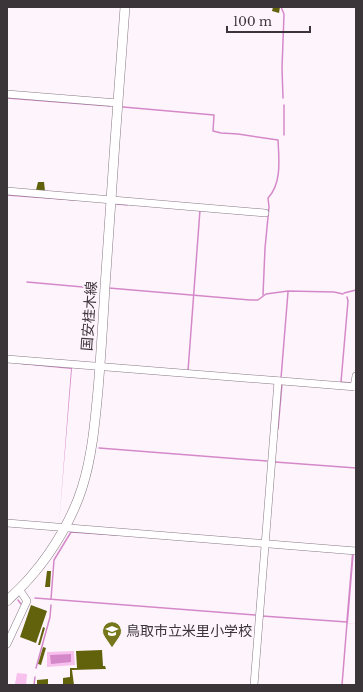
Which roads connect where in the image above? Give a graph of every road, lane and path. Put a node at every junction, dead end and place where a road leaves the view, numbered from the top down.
1 (125, 7) edge
2 (7, 94) edge
3 (118, 103) junction
4 (7, 191) edge
5 (110, 200) junction
6 (265, 213) dead end
7 (7, 359) edge
8 (100, 367) junction
9 (356, 376) edge
10 (278, 381) junction
11 (355, 387) edge
12 (7, 523) edge
13 (64, 528) junction
14 (265, 544) junction
15 (356, 551) edge
16 (19, 589) junction
17 (7, 601) edge
18 (7, 642) edge
19 (254, 685) edge

1 - 3 main road, 国安桂木線
2 - 3 street
3 - 5 main road, 国安桂木線
4 - 5 street
5 - 6 street
5 - 8 main road, 国安桂木線
7 - 8 street
8 - 10 street
8 - 13 main road, 国安桂木線
9 - 11 street
10 - 11 street
10 - 14 street
12 - 13 street
13 - 14 street
13 - 16 main road, 国安桂木線
14 - 15 street
14 - 19 street
16 - 17 main road, 国安桂木線
16 - 18 street

